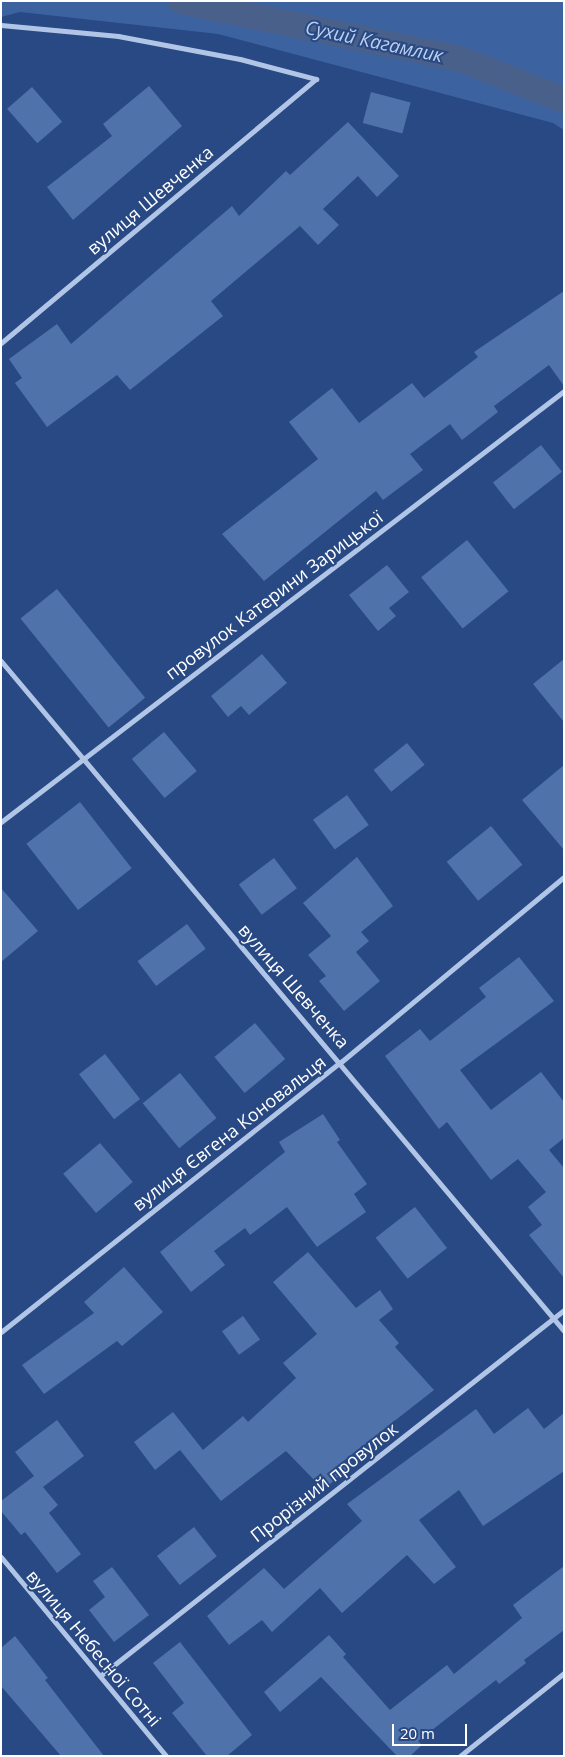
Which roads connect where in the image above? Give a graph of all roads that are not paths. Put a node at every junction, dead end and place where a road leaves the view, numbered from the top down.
1 (1, 25) edge
2 (1, 343) edge
3 (564, 391) edge
4 (1, 660) edge
5 (81, 760) junction
6 (1, 822) edge
7 (564, 877) edge
8 (341, 1062) junction
9 (564, 1310) edge
10 (554, 1320) junction
11 (1, 1332) edge
12 (564, 1332) edge
13 (1, 1557) edge
14 (564, 1673) edge
15 (100, 1676) junction
16 (166, 1756) edge
17 (460, 1756) edge

1 - 2 street, вулиця Шевченка
3 - 5 street, провулок Катерини Зарицької
4 - 5 street, вулиця Шевченка
5 - 6 street, провулок Катерини Зарицької
5 - 8 street, вулиця Шевченка
7 - 8 street, вулиця Євгена Коновальця
8 - 10 street, вулиця Шевченка
8 - 11 street, вулиця Євгена Коновальця
9 - 10 street, Прорізний провулок
10 - 12 street, вулиця Шевченка
10 - 15 street, Прорізний провулок
13 - 15 street, вулиця Небесної Сотні
14 - 17 street
15 - 16 street, вулиця Небесної Сотні

